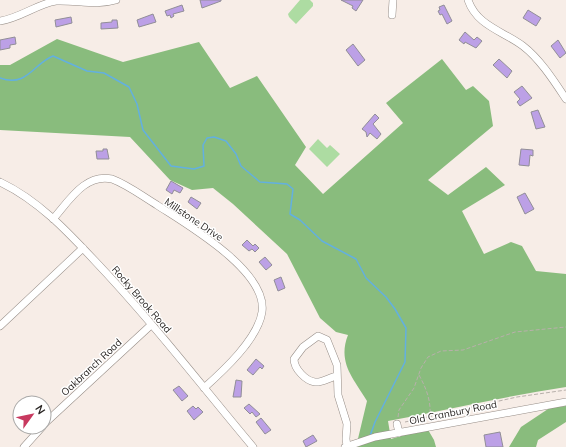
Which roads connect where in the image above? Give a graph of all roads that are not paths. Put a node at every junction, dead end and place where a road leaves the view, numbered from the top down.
1 (116, 0) edge
2 (393, 0) edge
3 (468, 0) edge
4 (392, 15) dead end
5 (0, 21) edge
6 (566, 99) edge
7 (0, 182) edge
8 (53, 219) junction
9 (83, 248) junction
10 (151, 325) junction
11 (0, 326) edge
12 (337, 376) junction
13 (204, 388) junction
14 (566, 402) edge
15 (52, 417) edge
16 (397, 424) road end
17 (399, 433) junction
18 (35, 435) edge
19 (346, 446) edge
20 (24, 447) edge
21 (253, 447) edge

1 - 5 street
2 - 4 street
3 - 6 street
7 - 8 street, Rocky Brook Road
8 - 9 street, Rocky Brook Road
8 - 13 street, Millstone Drive
9 - 10 street, Rocky Brook Road
9 - 11 street
10 - 13 street, Rocky Brook Road
10 - 15 street, Oakbranch Road
12 - 12 street
12 - 19 street
13 - 21 street, Rocky Brook Road
14 - 17 street, Old Cranbury Road
16 - 17 street
17 - 19 street, Old Cranbury Road
18 - 20 street

